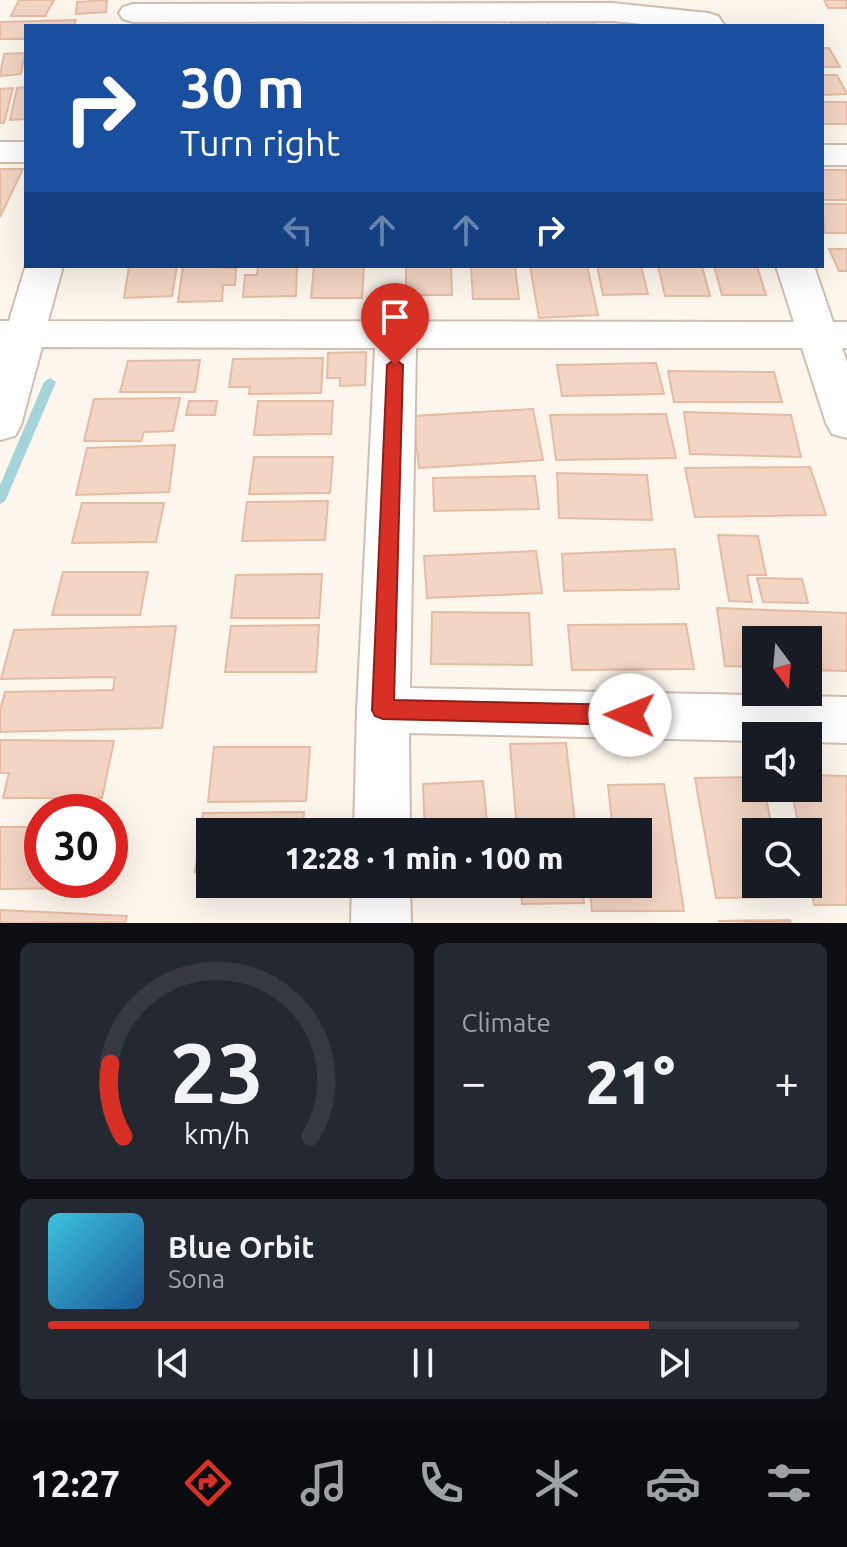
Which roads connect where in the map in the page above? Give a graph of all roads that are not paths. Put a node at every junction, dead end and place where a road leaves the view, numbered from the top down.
1 (380, 6) edge
2 (132, 13) edge
3 (709, 24) edge
4 (0, 152) edge
5 (24, 152) edge
6 (824, 155) edge
7 (847, 155) edge
8 (43, 268) edge
9 (796, 268) edge
10 (13, 334) edge
11 (396, 334) junction
12 (832, 335) edge
13 (847, 423) edge
14 (0, 425) edge
15 (383, 710) junction
16 (847, 720) edge
17 (382, 818) edge
18 (381, 898) edge
19 (381, 923) edge

1 - 2 street
1 - 3 street
4 - 5 street
6 - 7 street
8 - 10 street
9 - 12 street
10 - 11 street
10 - 14 street
11 - 12 street
11 - 15 street
12 - 13 street
15 - 16 street
15 - 17 street
18 - 19 street

